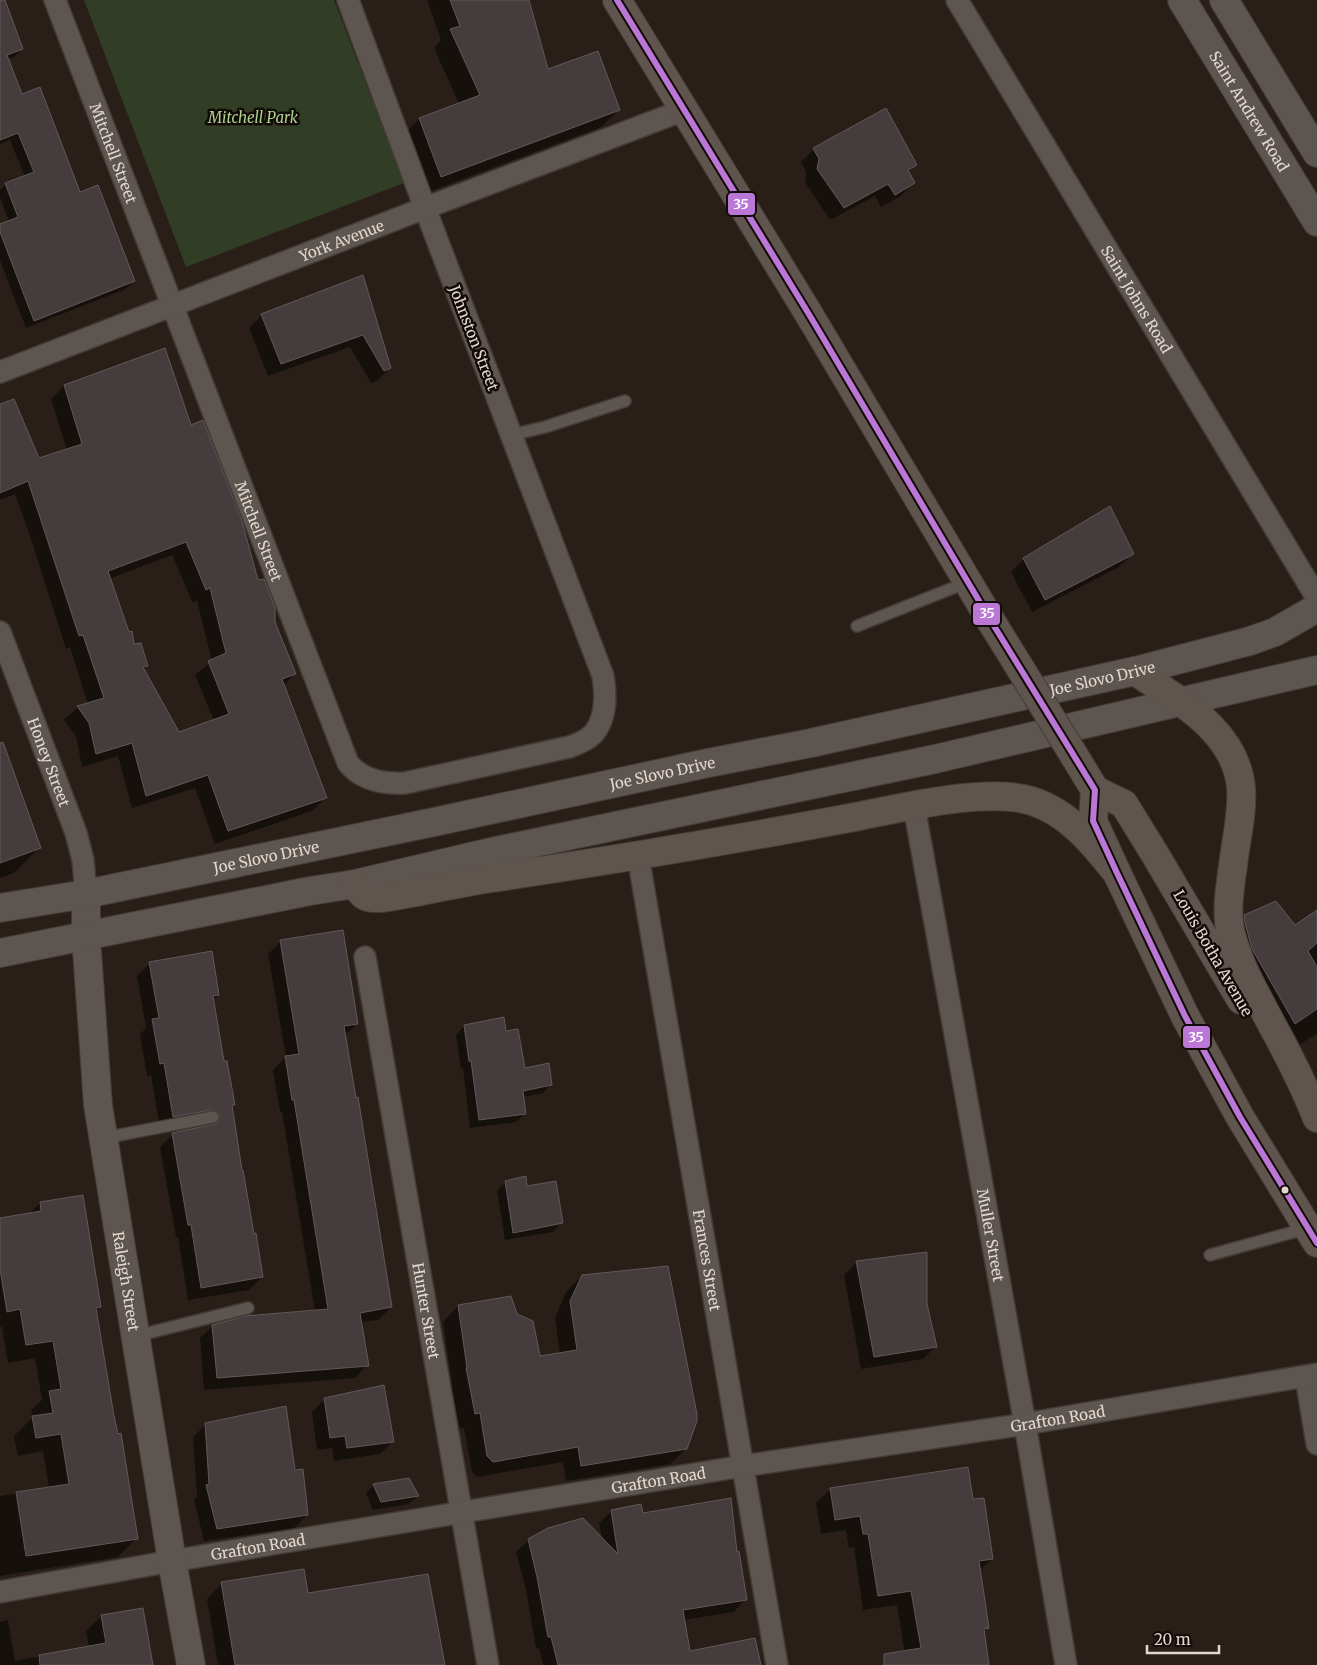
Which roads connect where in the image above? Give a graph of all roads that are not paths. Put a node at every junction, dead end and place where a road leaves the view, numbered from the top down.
1 (55, 0) edge
2 (348, 0) edge
3 (617, 0) edge
4 (957, 0) edge
5 (1182, 0) edge
6 (1224, 0) edge
7 (684, 110) junction
8 (1317, 154) edge
9 (425, 208) junction
10 (1317, 222) edge
11 (172, 306) junction
12 (0, 372) edge
13 (625, 401) dead end
14 (512, 435) junction
15 (968, 582) junction
16 (1317, 598) edge
17 (1317, 608) edge
18 (857, 626) dead end
19 (0, 632) edge
20 (1317, 670) edge
21 (1135, 671) junction
22 (602, 676) joint
23 (1180, 702) junction
24 (1094, 790) junction
25 (914, 806) junction
26 (638, 856) junction
27 (1117, 873) junction
28 (355, 884) junction
29 (86, 894) junction
30 (0, 908) edge
31 (86, 937) junction
32 (0, 953) edge
33 (365, 957) dead end
34 (213, 1117) dead end
35 (1317, 1118) edge
36 (1317, 1130) edge
37 (104, 1138) junction
38 (1312, 1236) edge
39 (1210, 1255) dead end
40 (248, 1308) dead end
41 (136, 1336) junction
42 (1311, 1375) edge
43 (1025, 1424) junction
44 (1317, 1444) edge
45 (743, 1466) junction
46 (463, 1512) junction
47 (172, 1561) junction
48 (0, 1592) edge
49 (191, 1665) edge
50 (488, 1665) edge
51 (777, 1665) edge
52 (1066, 1665) edge

1 - 11 street, Mitchell Street
2 - 9 street, Johnston Street
3 - 7 main road
4 - 16 street, Saint Johns Road
5 - 10 main road, Saint Andrew Road
6 - 8 main road
7 - 9 street, York Avenue
7 - 15 main road
9 - 11 street, York Avenue
9 - 14 street, Johnston Street
11 - 12 street, York Avenue
11 - 22 street, Mitchell Street
13 - 14 lane
14 - 22 street, Johnston Street
15 - 18 lane
15 - 24 main road, bridge
17 - 21 main road, Joe Slovo Drive
19 - 29 street, Honey Street
20 - 23 main road
21 - 23 main road
21 - 29 main road, Joe Slovo Drive
23 - 28 main road
23 - 35 main road
24 - 27 main road
24 - 36 main road, Louis Botha Avenue
25 - 26 main road
25 - 27 main road
25 - 43 street, Muller Street
26 - 28 main road
26 - 45 street, Frances Street
27 - 38 main road
28 - 31 main road
29 - 30 main road, Joe Slovo Drive
29 - 31 main road, Raleigh Street
31 - 32 main road
31 - 37 main road, Raleigh Street
33 - 46 street, Hunter Street
34 - 37 lane
37 - 41 main road, Raleigh Street
38 - 39 lane
40 - 41 lane
41 - 47 main road, Raleigh Street
42 - 43 street, Grafton Road
42 - 44 street
43 - 45 street, Grafton Road
43 - 52 street, Muller Street
45 - 46 street, Grafton Road
45 - 51 street, Frances Street
46 - 47 street, Grafton Road
46 - 50 street, Hunter Street
47 - 48 street, Grafton Road
47 - 49 main road, Raleigh Street

